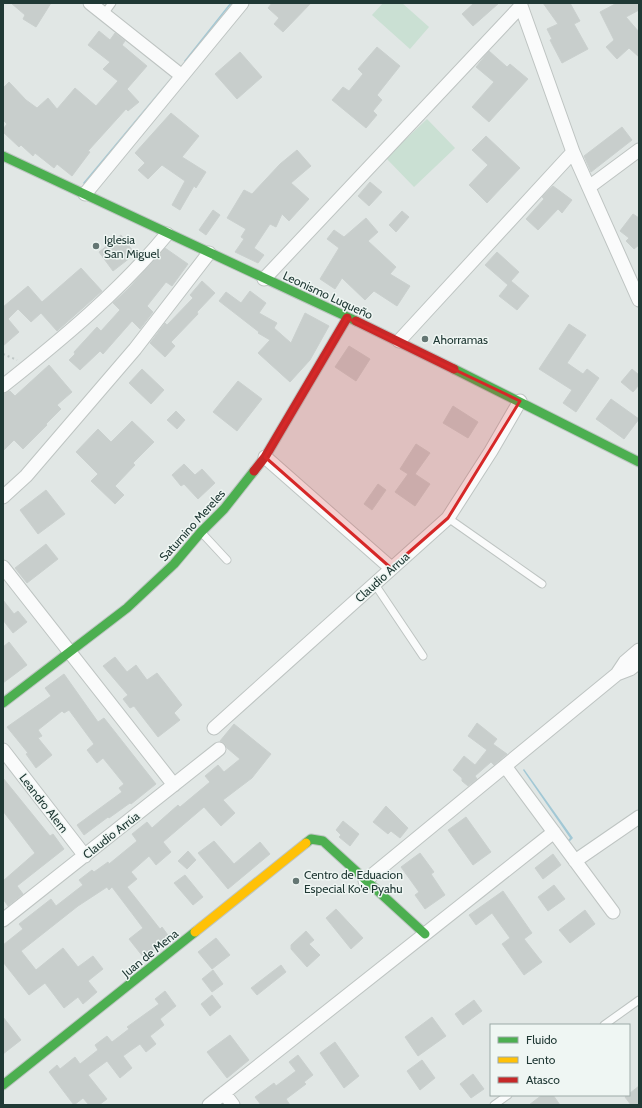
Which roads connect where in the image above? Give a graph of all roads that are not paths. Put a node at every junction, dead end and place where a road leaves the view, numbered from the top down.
1 (90, 3) edge
2 (112, 3) edge
3 (242, 3) edge
4 (521, 4) edge
5 (104, 14) junction
6 (182, 76) junction
7 (639, 150) edge
8 (573, 152) junction
9 (3, 156) edge
10 (589, 187) junction
11 (86, 194) junction
12 (167, 234) junction
13 (209, 253) junction
14 (264, 279) junction
15 (639, 300) edge
16 (347, 318) junction
17 (399, 342) junction
18 (3, 386) edge
19 (520, 401) junction
20 (265, 457) junction
21 (638, 460) edge
22 (3, 497) edge
23 (448, 518) junction
24 (201, 532) junction
25 (227, 560) dead end
26 (3, 567) edge
27 (391, 568) junction
28 (374, 583) junction
29 (542, 584) dead end
30 (639, 650) edge
31 (70, 653) junction
32 (423, 656) dead end
33 (639, 662) edge
34 (617, 674) junction
35 (3, 703) edge
36 (214, 728) dead end
37 (219, 749) dead end
38 (3, 750) edge
39 (505, 766) junction
40 (174, 785) junction
41 (639, 817) edge
42 (554, 832) junction
43 (85, 856) junction
44 (575, 861) junction
45 (365, 881) junction
46 (613, 912) dead end
47 (3, 920) edge
48 (425, 934) junction
49 (639, 1000) edge
50 (605, 1024) edge
51 (3, 1085) edge
52 (224, 1094) junction
53 (507, 1096) edge
54 (209, 1105) edge
55 (233, 1105) edge
56 (494, 1105) edge

1 - 5 street
2 - 5 lane
3 - 6 street
4 - 8 street
4 - 14 street
5 - 6 street
6 - 11 street
7 - 10 street
8 - 10 street
8 - 17 street
9 - 11 street, Leonismo Luqueño
10 - 15 street
11 - 12 street, Leonismo Luqueño
12 - 13 street, Leonismo Luqueño
12 - 18 street
13 - 14 street, Leonismo Luqueño
13 - 22 street
14 - 16 street, Leonismo Luqueño
16 - 17 street, Leonismo Luqueño
16 - 20 street, Saturnino Mereles
17 - 19 street, Leonismo Luqueño
19 - 21 street, Leonismo Luqueño
19 - 23 street, Claudio Arrua
20 - 24 street, Saturnino Mereles
20 - 27 street
23 - 27 street, Claudio Arrua
23 - 29 lane
24 - 25 lane
24 - 31 street, Saturnino Mereles
26 - 31 street
27 - 28 street, Claudio Arrua
28 - 32 lane
28 - 36 street, Claudio Arrua
30 - 34 street
31 - 35 street, Saturnino Mereles
31 - 40 street
33 - 34 street
34 - 39 street
37 - 40 street, Claudio Arrúa
38 - 43 street, Leandro Alem
39 - 42 street
39 - 45 street
40 - 43 street, Claudio Arrúa
41 - 44 street
42 - 44 street
42 - 48 street
43 - 47 street, Claudio Arrúa
44 - 46 street
45 - 48 street
45 - 51 street, Juan de Mena
48 - 52 street
49 - 50 lane
52 - 54 street
52 - 55 street
53 - 56 lane

